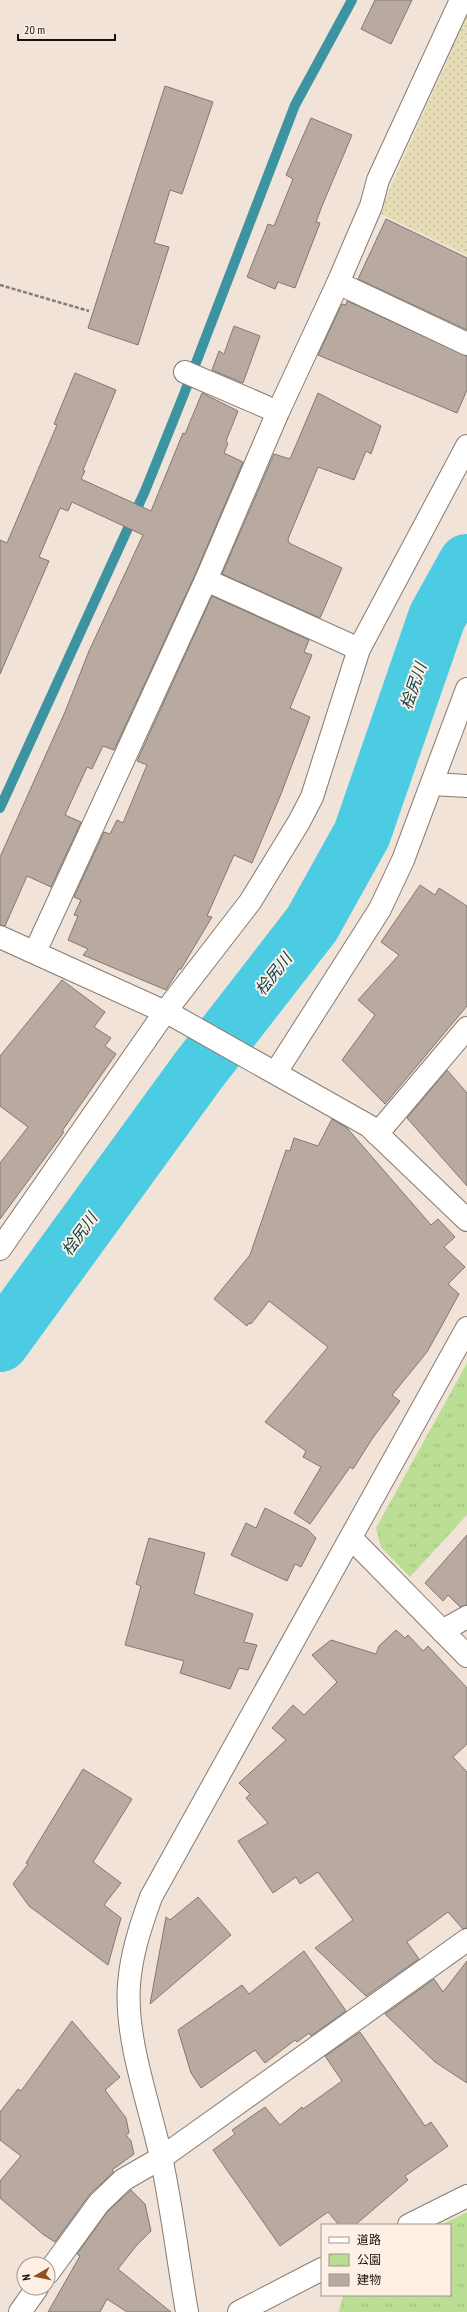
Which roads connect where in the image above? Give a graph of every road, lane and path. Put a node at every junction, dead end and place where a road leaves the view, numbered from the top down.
1 (461, 0) edge
2 (338, 283) junction
3 (0, 285) edge
4 (89, 311) dead end
5 (467, 344) edge
6 (184, 372) dead end
7 (278, 412) junction
8 (467, 446) edge
9 (206, 580) junction
10 (359, 649) junction
11 (467, 689) edge
12 (432, 784) junction
13 (467, 786) edge
14 (0, 938) edge
15 (35, 952) junction
16 (170, 1014) junction
17 (467, 1028) edge
18 (271, 1070) junction
19 (377, 1134) junction
20 (467, 1220) edge
21 (0, 1249) edge
22 (467, 1328) edge
23 (351, 1538) junction
24 (467, 1616) edge
25 (442, 1631) junction
26 (467, 1656) edge
27 (467, 1940) edge
28 (161, 2158) junction
29 (467, 2196) edge
30 (410, 2224) edge
31 (56, 2262) edge
32 (321, 2271) edge
33 (31, 2296) edge
34 (20, 2312) edge
35 (187, 2312) edge
36 (239, 2312) edge

1 - 2 street
2 - 5 street
2 - 7 street
3 - 4 path
6 - 7 street
7 - 9 street
8 - 10 street
9 - 10 street
9 - 15 street
10 - 16 street
11 - 12 street
12 - 13 street
12 - 18 street
14 - 15 street
15 - 16 street
16 - 18 street
16 - 21 street
17 - 19 street
18 - 19 street
19 - 20 street
22 - 23 street
23 - 25 street
23 - 28 street
24 - 25 street
25 - 26 street
27 - 28 street
28 - 31 street
28 - 35 street
29 - 30 street
32 - 36 street
33 - 34 street

